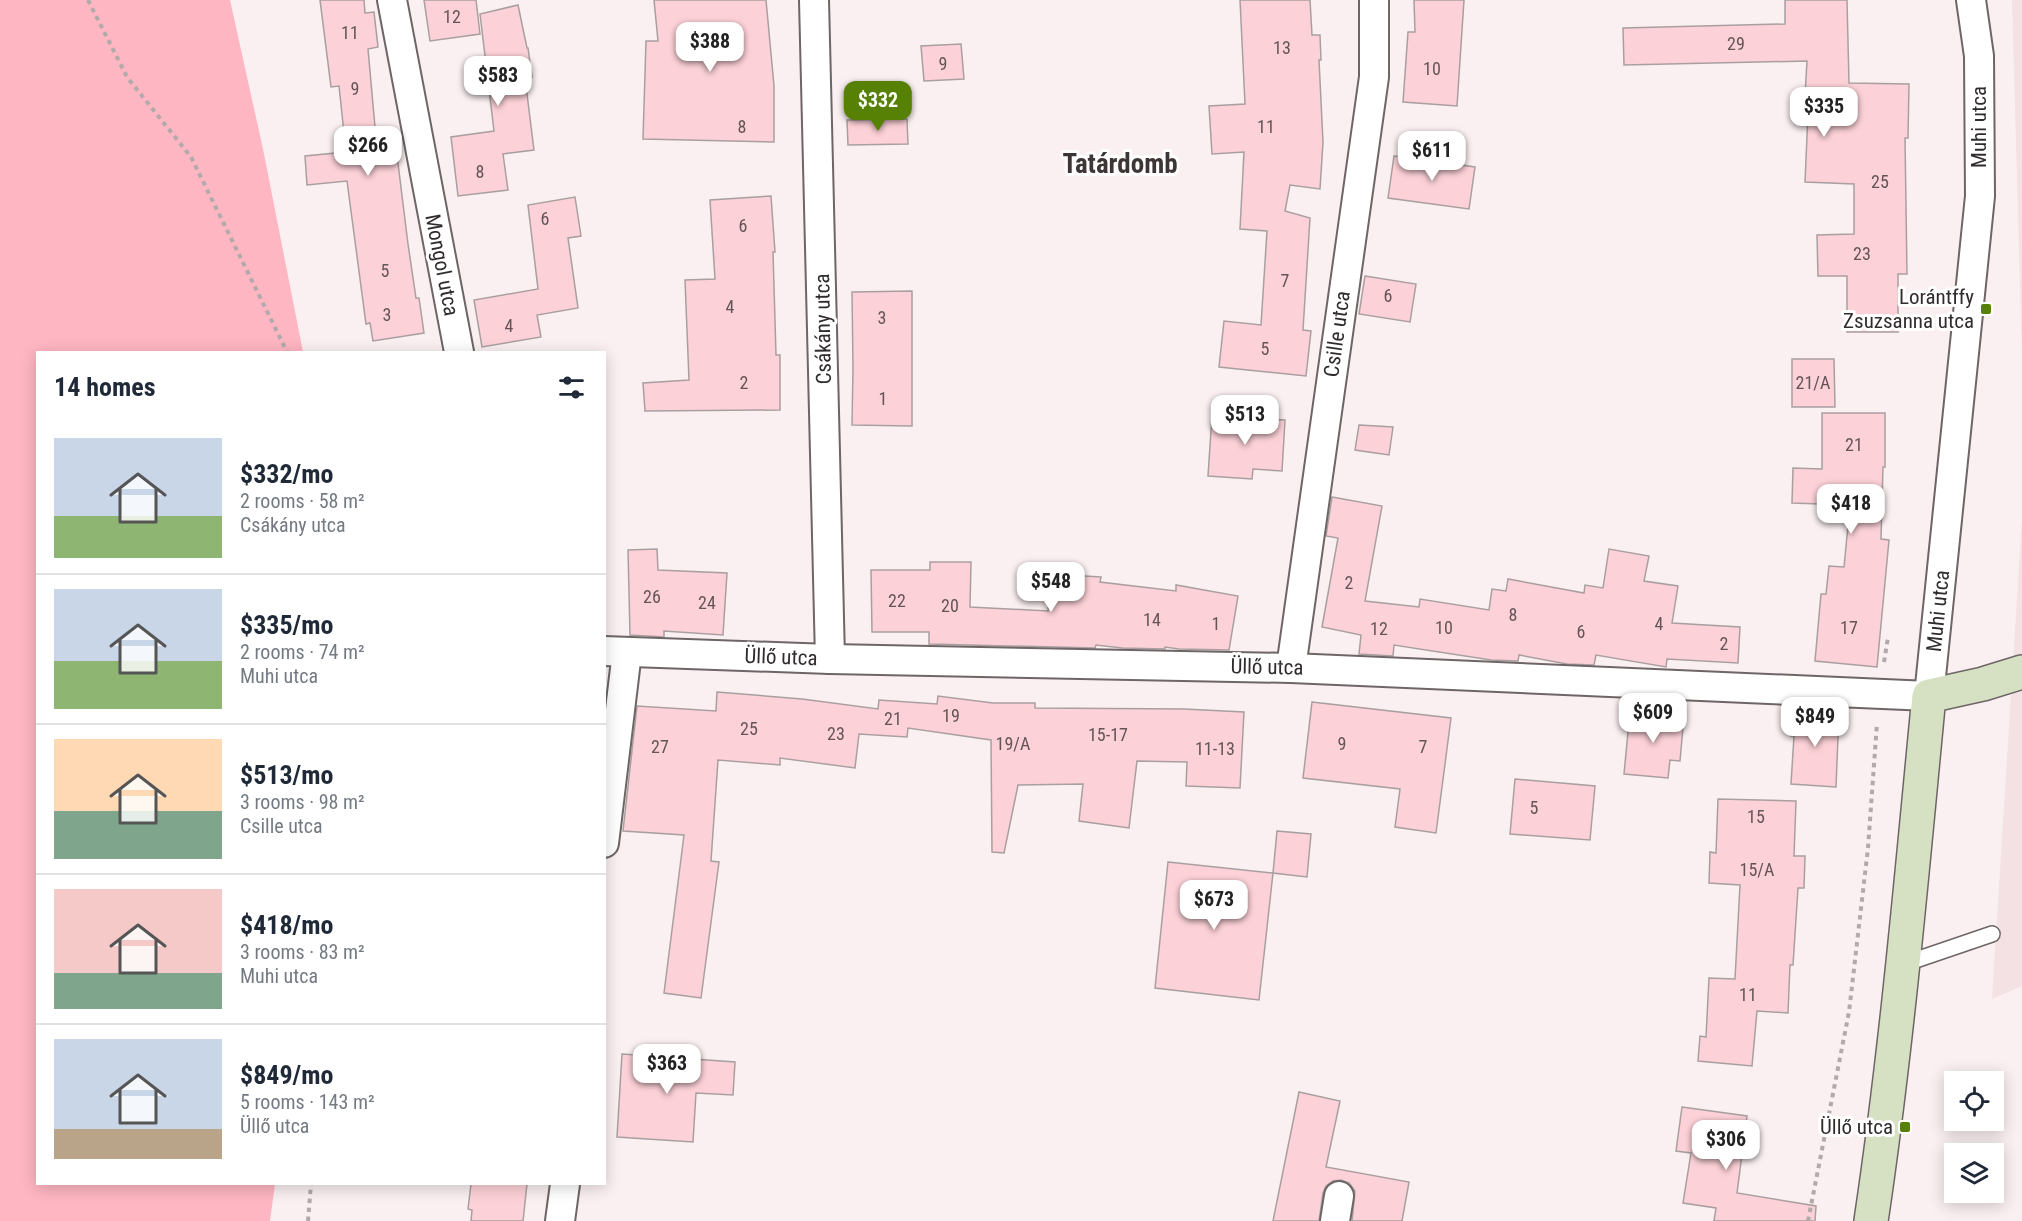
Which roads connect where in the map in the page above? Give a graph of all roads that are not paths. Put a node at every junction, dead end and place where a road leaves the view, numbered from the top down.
1 (392, 0) edge
2 (814, 0) edge
3 (1374, 0) edge
4 (1971, 0) edge
5 (459, 351) edge
6 (616, 651) edge
7 (830, 658) junction
8 (1291, 668) junction
9 (2022, 672) edge
10 (1929, 696) junction
11 (606, 811) edge
12 (1992, 934) dead end
13 (1904, 964) junction
14 (565, 1185) edge
15 (560, 1221) edge
16 (1871, 1221) edge

1 - 5 street, Mongol utca
2 - 7 street, Csákány utca
3 - 8 street, Csille utca
4 - 10 street, Muhi utca
6 - 7 street, Üllő utca
6 - 11 street
7 - 8 street, Üllő utca
8 - 10 street, Üllő utca
9 - 10 main road
10 - 13 main road, Muhi utca
12 - 13 lane
13 - 16 main road, Muhi utca
14 - 15 street

